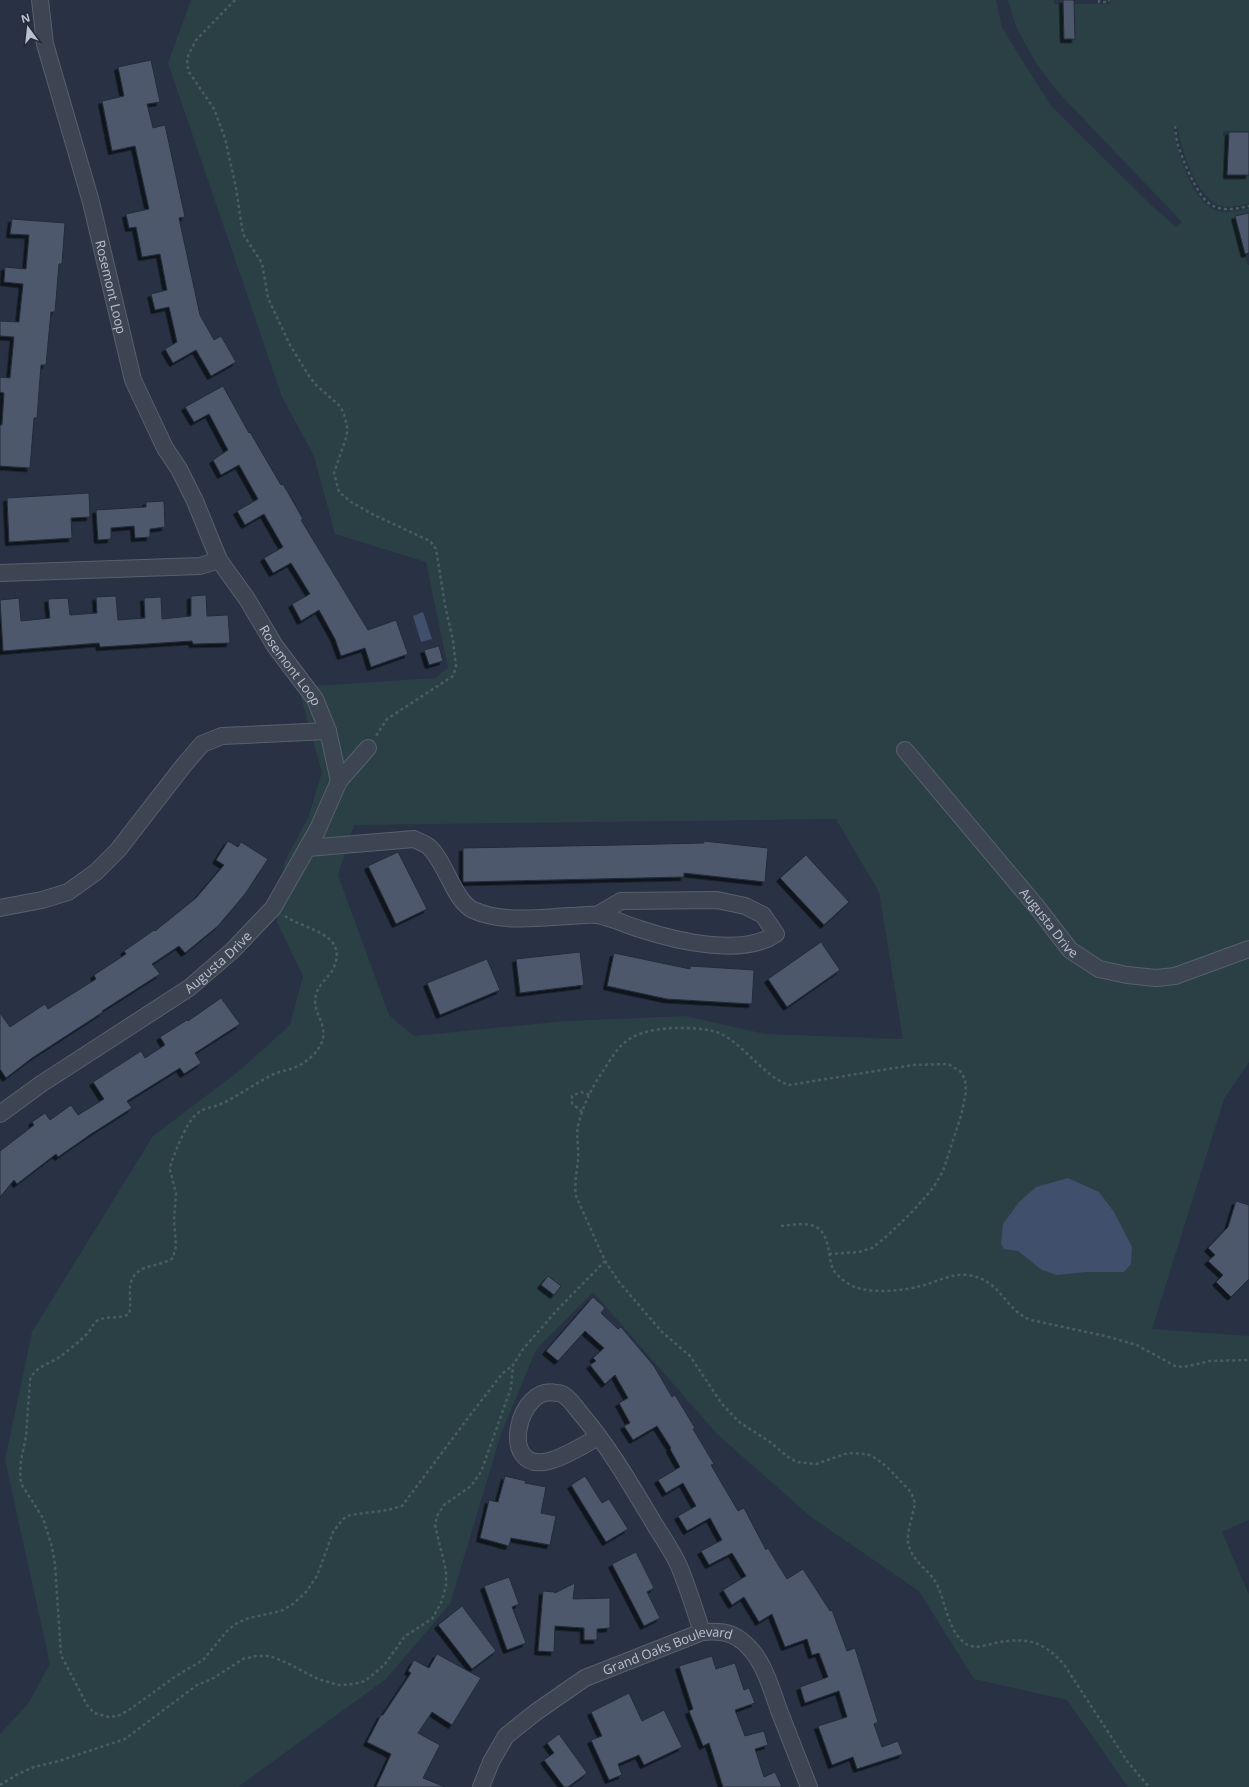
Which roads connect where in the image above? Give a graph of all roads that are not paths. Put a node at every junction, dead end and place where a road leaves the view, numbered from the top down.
1 (40, 0) edge
2 (219, 560) junction
3 (0, 573) edge
4 (328, 730) junction
5 (368, 748) road end
6 (905, 750) dead end
7 (339, 781) junction
8 (307, 848) junction
9 (0, 908) edge
10 (597, 915) junction
11 (1249, 949) edge
12 (0, 1114) edge
13 (598, 1437) junction
14 (702, 1632) junction
15 (481, 1787) edge
16 (809, 1787) edge

1 - 2 street, Rosemont Loop
2 - 3 street
2 - 4 street, Rosemont Loop
4 - 7 street, Rosemont Loop
4 - 9 street
5 - 7 street, Augusta Drive
6 - 11 street, Augusta Drive
7 - 8 street, Augusta Drive
8 - 10 street
8 - 12 street, Augusta Drive
10 - 10 street
13 - 13 street
13 - 14 street
14 - 15 street, Grand Oaks Boulevard
14 - 16 street, Grand Oaks Boulevard

